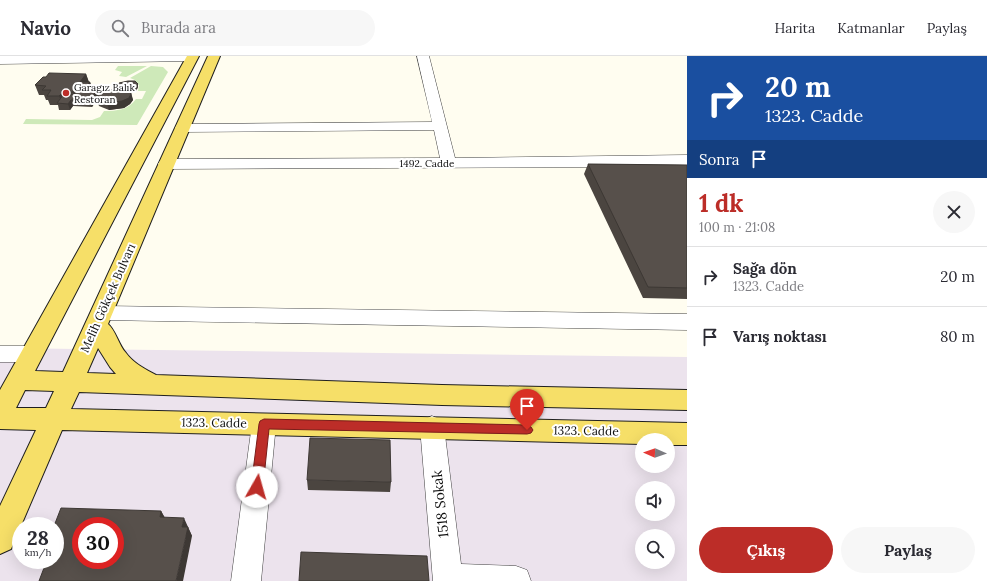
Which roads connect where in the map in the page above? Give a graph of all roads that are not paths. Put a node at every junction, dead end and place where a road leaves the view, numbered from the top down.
1 (193, 56) edge
2 (214, 56) edge
3 (423, 56) edge
4 (0, 60) edge
5 (440, 126) junction
6 (182, 128) junction
7 (687, 160) edge
8 (449, 163) junction
9 (166, 164) junction
10 (98, 320) junction
11 (687, 322) edge
12 (0, 354) edge
13 (32, 354) junction
14 (18, 380) junction
15 (70, 381) junction
16 (151, 384) junction
17 (687, 400) edge
18 (0, 414) edge
19 (0, 418) edge
20 (53, 419) junction
21 (264, 424) junction
22 (432, 427) junction
23 (687, 434) edge
24 (0, 539) edge
25 (448, 580) edge
26 (246, 581) edge
27 (516, 581) edge

1 - 4 street
1 - 13 main road
2 - 6 main road, Melih Gökçek Bulvarı
3 - 5 street
5 - 6 street
5 - 8 street
6 - 9 main road, Melih Gökçek Bulvarı
7 - 8 street, 1492. Cadde
8 - 9 street, 1492. Cadde
9 - 10 main road, Melih Gökçek Bulvarı
10 - 11 street
10 - 15 main road, Melih Gökçek Bulvarı
10 - 16 main road
12 - 13 street
13 - 14 main road
14 - 15 main road
14 - 18 main road
15 - 16 main road
15 - 20 main road, Melih Gökçek Bulvarı
16 - 17 main road
19 - 20 main road, 1323. Cadde
20 - 21 main road, 1323. Cadde
20 - 24 main road, Melih Gökçek Bulvarı
21 - 22 main road, 1323. Cadde
21 - 26 street
22 - 23 main road, 1323. Cadde
22 - 25 street, 1518 Sokak
25 - 27 street

